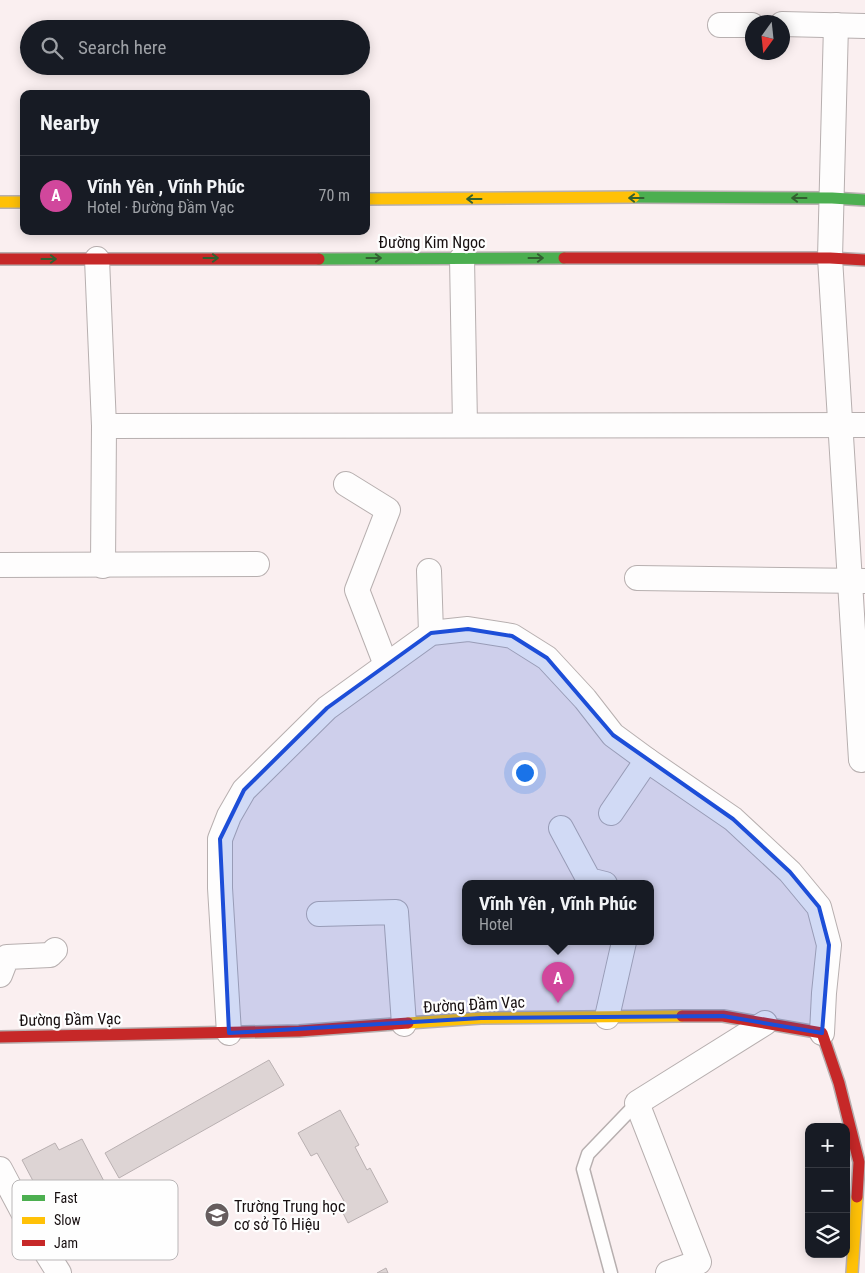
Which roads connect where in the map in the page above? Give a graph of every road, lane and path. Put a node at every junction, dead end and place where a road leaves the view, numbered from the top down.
1 (790, 24) edge
2 (720, 25) dead end
3 (745, 25) edge
4 (836, 25) junction
5 (865, 26) edge
6 (832, 198) junction
7 (370, 199) edge
8 (865, 200) edge
9 (0, 202) edge
10 (20, 202) edge
11 (462, 258) junction
12 (830, 258) junction
13 (0, 259) edge
14 (97, 259) junction
15 (865, 260) edge
16 (465, 425) junction
17 (840, 425) junction
18 (865, 425) edge
19 (104, 426) junction
20 (346, 484) dead end
21 (257, 564) dead end
22 (0, 565) edge
23 (103, 566) junction
24 (429, 571) dead end
25 (637, 578) dead end
26 (857, 581) edge
27 (430, 633) junction
28 (386, 665) junction
29 (647, 760) junction
30 (861, 760) dead end
31 (611, 812) dead end
32 (562, 828) dead end
33 (589, 880) edge
34 (319, 914) dead end
35 (623, 945) edge
36 (55, 950) dead end
37 (0, 975) edge
38 (607, 1017) junction
39 (404, 1024) junction
40 (765, 1024) junction
41 (229, 1033) junction
42 (822, 1033) junction
43 (0, 1037) edge
44 (637, 1103) junction
45 (0, 1169) edge
46 (12, 1191) edge
47 (861, 1203) edge
48 (51, 1260) edge
49 (59, 1273) edge
50 (611, 1273) edge
51 (668, 1273) edge
52 (852, 1273) edge

1 - 4 street
2 - 3 street
4 - 5 street
4 - 6 street
6 -> 7 main road
6 - 8 main road
6 - 12 street
9 - 10 main road
11 -> 12 main road, Đường Kim Ngọc
14 -> 11 main road, Đường Kim Ngọc
11 - 16 street
12 - 15 main road, Đường Kim Ngọc
12 - 17 street
13 -> 14 main road, Đường Kim Ngọc
14 - 19 street
16 - 17 street
16 - 19 street
17 - 18 street
17 - 26 street
19 - 23 street
20 - 28 street
21 - 23 street
22 - 23 street
24 - 27 street
25 - 26 street
26 - 30 street
27 - 28 street
27 - 29 street
28 - 41 street
29 - 31 street
29 - 42 street
32 - 33 street
34 - 39 street
35 - 38 street
36 - 37 street
38 - 39 main road, Đường Đầm Vạc
38 - 40 main road, Đường Đầm Vạc
39 - 41 main road, Đường Đầm Vạc
40 - 42 main road, Đường Đầm Vạc
40 - 44 street
41 - 43 main road, Đường Đầm Vạc
42 - 47 main road
44 - 50 lane
44 - 51 street
45 - 46 street
47 - 52 main road
48 - 49 street

